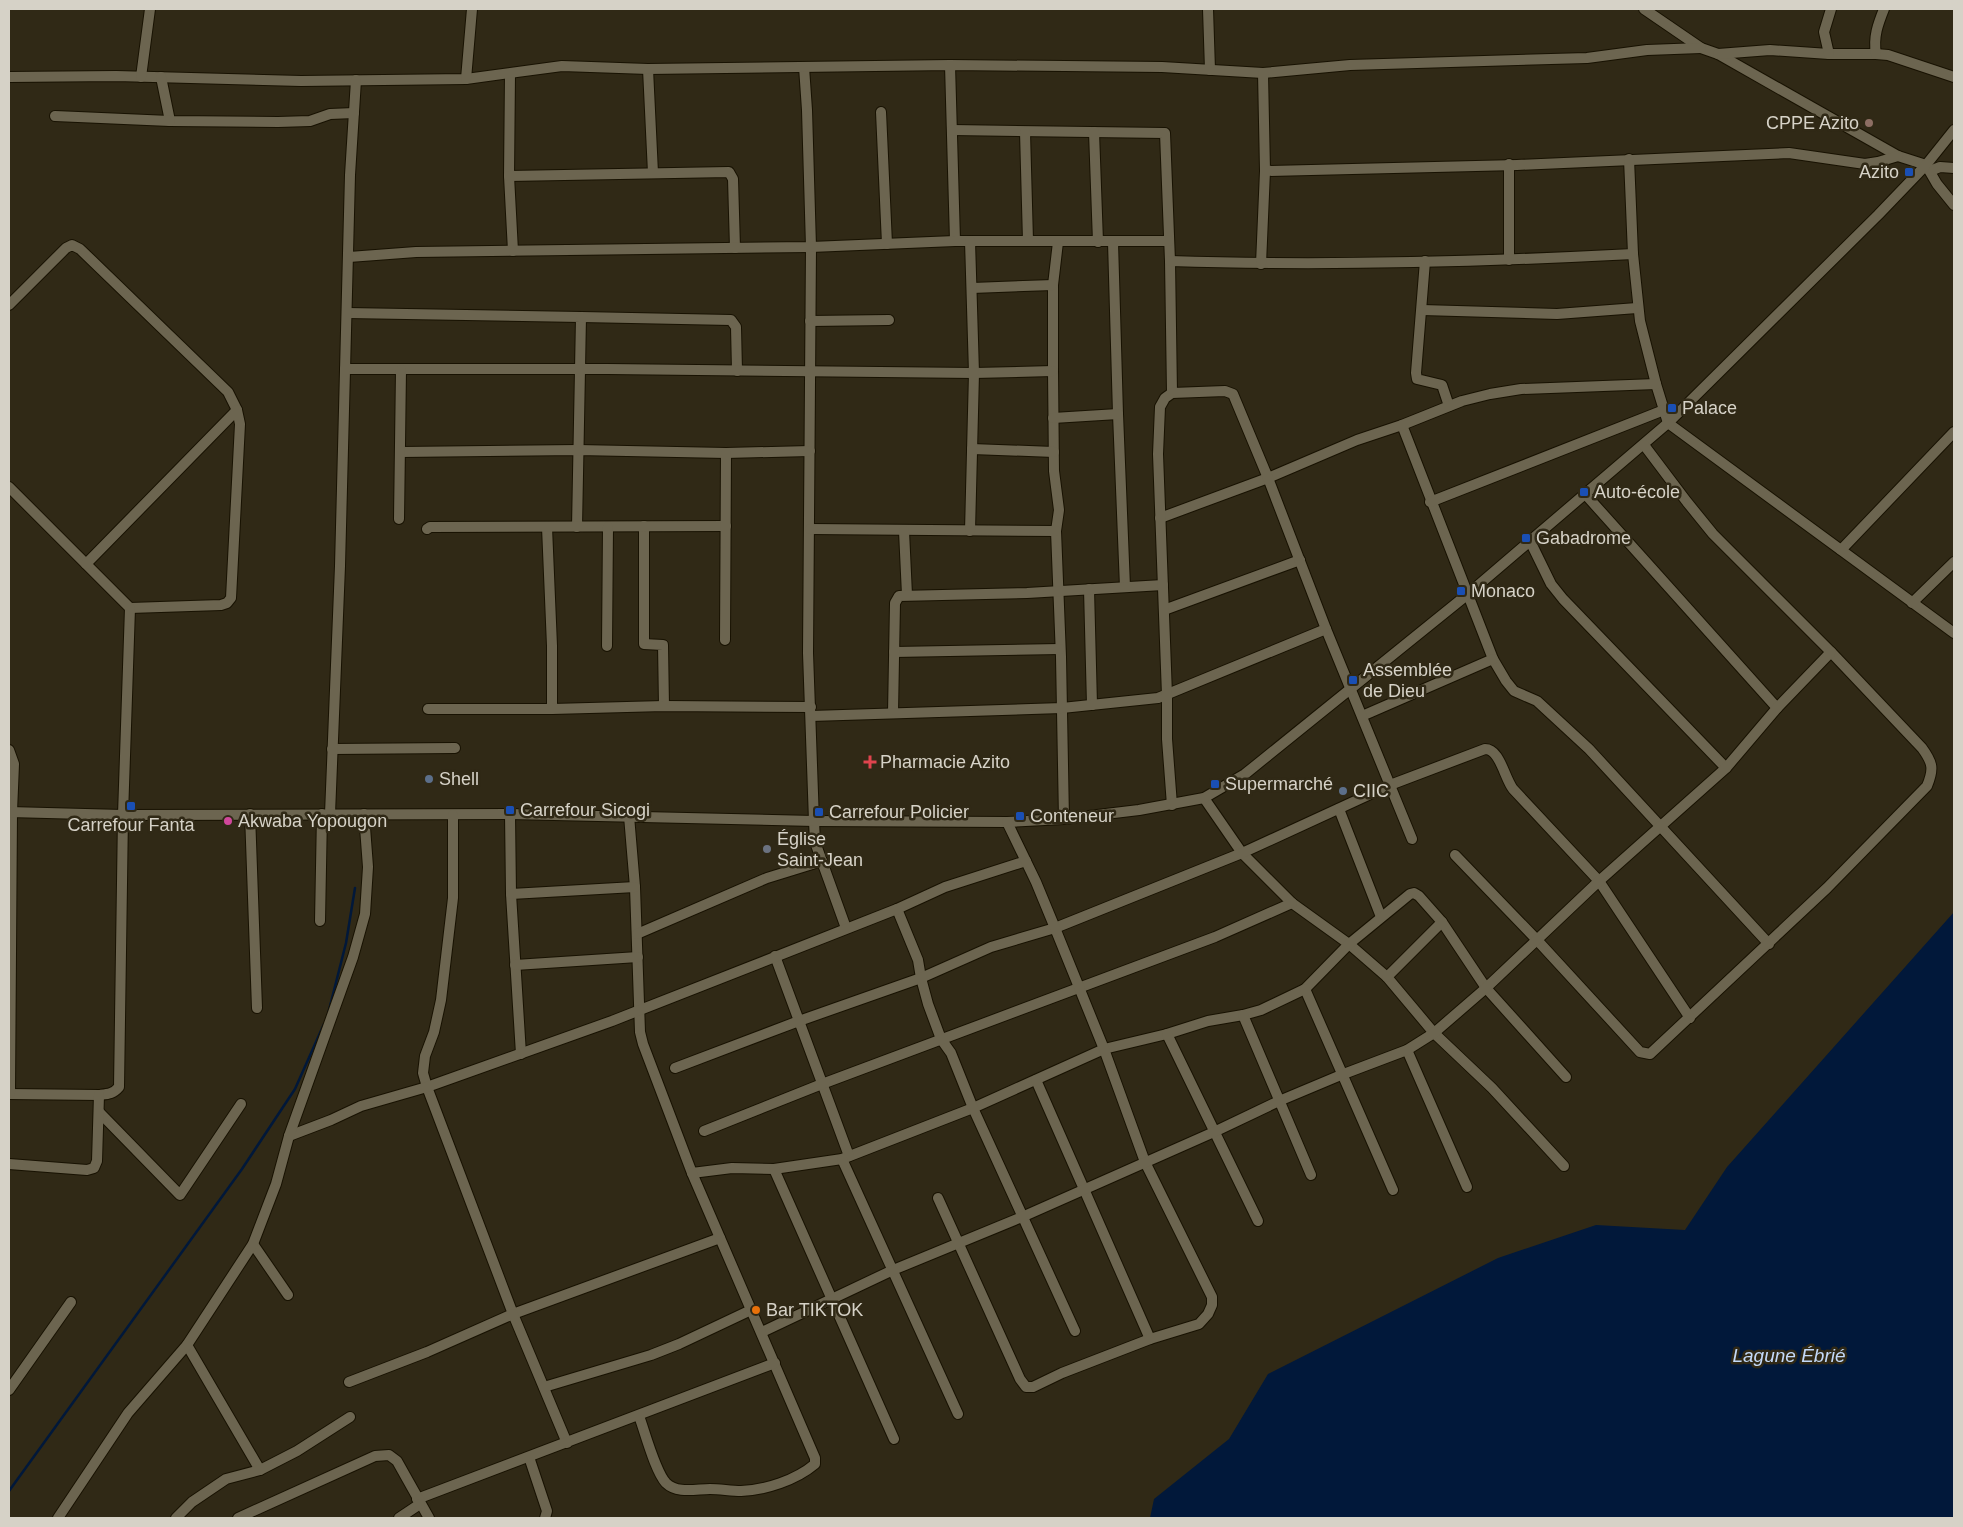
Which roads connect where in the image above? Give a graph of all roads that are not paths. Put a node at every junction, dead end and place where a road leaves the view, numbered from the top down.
1 (150, 9) edge
2 (472, 9) edge
3 (1208, 9) edge
4 (1644, 9) edge
5 (1831, 9) edge
6 (1884, 9) edge
7 (1701, 48) junction
8 (1718, 54) junction
9 (1829, 54) junction
10 (1876, 54) junction
11 (950, 65) junction
12 (804, 66) junction
13 (648, 69) junction
14 (1210, 70) junction
15 (1263, 73) junction
16 (510, 74) junction
17 (9, 77) edge
18 (141, 77) junction
19 (162, 77) junction
20 (1954, 77) edge
21 (466, 79) junction
22 (356, 80) junction
23 (881, 112) dead end
24 (354, 113) junction
25 (55, 116) dead end
26 (170, 121) junction
27 (952, 130) junction
28 (1954, 130) edge
29 (1025, 132) junction
30 (1094, 132) junction
31 (1898, 156) junction
32 (1629, 159) junction
33 (1509, 164) junction
34 (1928, 168) junction
35 (1954, 168) edge
36 (1265, 171) junction
37 (653, 173) junction
38 (509, 176) junction
39 (1954, 205) edge
40 (955, 241) junction
41 (970, 241) junction
42 (1028, 241) junction
43 (1169, 241) junction
44 (1058, 242) junction
45 (1098, 242) junction
46 (1113, 242) junction
47 (887, 244) junction
48 (811, 247) junction
49 (735, 248) junction
50 (513, 251) junction
51 (1634, 254) junction
52 (349, 257) junction
53 (1509, 260) junction
54 (1170, 261) junction
55 (1424, 261) junction
56 (1261, 264) junction
57 (1053, 285) junction
58 (972, 288) junction
59 (9, 305) edge
60 (1637, 308) junction
61 (1422, 310) junction
62 (347, 313) junction
63 (581, 317) junction
64 (889, 320) dead end
65 (810, 322) junction
66 (346, 369) junction
67 (401, 370) junction
68 (580, 370) junction
69 (736, 371) junction
70 (1052, 371) junction
71 (810, 372) junction
72 (974, 373) junction
73 (1656, 384) junction
74 (1172, 393) junction
75 (1449, 406) junction
76 (237, 410) junction
77 (1664, 410) junction
78 (1118, 414) junction
79 (1053, 418) junction
80 (1668, 423) junction
81 (1402, 426) junction
82 (1954, 432) edge
83 (1644, 445) junction
84 (972, 449) junction
85 (578, 450) junction
86 (401, 452) junction
87 (810, 452) junction
88 (1054, 452) junction
89 (726, 453) junction
90 (1268, 478) junction
91 (9, 487) edge
92 (1586, 495) junction
93 (1430, 502) junction
94 (1160, 518) junction
95 (399, 519) dead end
96 (644, 526) junction
97 (726, 526) junction
98 (577, 527) junction
99 (608, 527) junction
100 (547, 528) junction
101 (427, 529) dead end
102 (810, 529) junction
103 (904, 531) junction
104 (970, 531) junction
105 (1056, 531) junction
106 (1530, 541) junction
107 (1841, 550) junction
108 (1300, 560) junction
109 (1954, 562) edge
110 (86, 564) junction
111 (1163, 585) junction
112 (1125, 587) junction
113 (1089, 589) junction
114 (1058, 590) junction
115 (1468, 594) junction
116 (907, 595) junction
117 (1912, 603) junction
118 (130, 608) junction
119 (1164, 610) junction
120 (1326, 628) junction
121 (1954, 632) edge
122 (725, 640) dead end
123 (607, 646) dead end
124 (1060, 649) junction
125 (894, 652) junction
126 (1831, 652) junction
127 (1493, 659) junction
128 (1351, 689) junction
129 (1167, 695) junction
130 (1092, 705) junction
131 (664, 706) junction
132 (1062, 708) junction
133 (1777, 708) junction
134 (428, 709) dead end
135 (552, 709) junction
136 (811, 711) junction
137 (893, 713) junction
138 (1362, 716) junction
139 (455, 748) dead end
140 (332, 749) junction
141 (9, 750) edge
142 (1726, 768) junction
143 (1390, 785) junction
144 (1204, 798) junction
145 (1172, 804) junction
146 (1339, 809) junction
147 (10, 812) edge
148 (250, 814) junction
149 (326, 814) junction
150 (364, 814) junction
151 (510, 814) junction
152 (123, 815) junction
153 (453, 815) junction
154 (629, 816) junction
155 (1064, 819) junction
156 (814, 821) junction
157 (1007, 822) junction
158 (1661, 828) junction
159 (1412, 839) dead end
160 (1242, 853) junction
161 (1455, 855) dead end
162 (822, 861) junction
163 (1026, 861) junction
164 (1598, 881) junction
165 (634, 887) junction
166 (511, 894) junction
167 (1292, 903) junction
168 (896, 909) junction
169 (1381, 917) junction
170 (320, 921) dead end
171 (1442, 922) junction
172 (846, 928) junction
173 (1055, 928) junction
174 (636, 934) junction
175 (1537, 940) junction
176 (1349, 944) junction
177 (1769, 944) junction
178 (775, 956) junction
179 (638, 957) junction
180 (515, 965) junction
181 (1387, 977) junction
182 (921, 978) junction
183 (1079, 986) junction
184 (1486, 988) junction
185 (1305, 990) junction
186 (257, 1008) dead end
187 (640, 1010) junction
188 (1243, 1015) junction
189 (1690, 1018) junction
190 (799, 1021) junction
191 (1434, 1032) junction
192 (1167, 1034) junction
193 (941, 1039) junction
194 (1104, 1049) junction
195 (1407, 1050) junction
196 (521, 1054) junction
197 (675, 1068) dead end
198 (1341, 1075) junction
199 (1566, 1077) dead end
200 (1036, 1080) junction
201 (822, 1084) junction
202 (427, 1086) junction
203 (9, 1094) edge
204 (99, 1095) junction
205 (1279, 1102) junction
206 (241, 1104) dead end
207 (973, 1108) junction
208 (99, 1112) junction
209 (704, 1131) dead end
210 (1214, 1132) junction
211 (289, 1136) junction
212 (845, 1157) junction
213 (1145, 1162) junction
214 (9, 1164) edge
215 (1564, 1166) dead end
216 (774, 1169) junction
217 (692, 1173) junction
218 (1311, 1175) dead end
219 (1467, 1187) dead end
220 (1084, 1189) junction
221 (1393, 1190) dead end
222 (938, 1198) dead end
223 (1022, 1217) junction
224 (1258, 1221) dead end
225 (720, 1238) junction
226 (253, 1244) junction
227 (958, 1244) junction
228 (893, 1270) junction
229 (288, 1295) dead end
230 (832, 1299) junction
231 (72, 1302) dead end
232 (752, 1310) junction
233 (513, 1314) junction
234 (1076, 1331) dead end
235 (762, 1332) junction
236 (1150, 1339) junction
237 (187, 1345) junction
238 (775, 1363) junction
239 (349, 1382) dead end
240 (544, 1388) junction
241 (9, 1390) edge
242 (958, 1414) dead end
243 (639, 1416) junction
244 (350, 1417) dead end
245 (894, 1440) dead end
246 (568, 1442) junction
247 (529, 1457) junction
248 (260, 1470) junction
249 (418, 1502) junction
250 (253, 1515) edge
251 (58, 1518) edge
252 (176, 1518) edge
253 (238, 1518) edge
254 (399, 1518) edge
255 (429, 1518) edge
256 (545, 1518) edge

1 - 18 street
2 - 21 street
3 - 14 street
4 - 7 street
5 - 9 street
6 - 10 street
7 - 8 street
7 - 15 street
8 - 9 street
8 - 31 street
9 - 10 street
10 - 20 street
11 - 12 street
11 - 14 street
11 - 27 street
12 - 13 street
12 - 48 street
13 - 16 street
13 - 37 street
14 - 15 street
15 - 36 street
16 - 21 street
16 - 38 street
17 - 18 street
18 - 19 street
19 - 22 street
19 - 26 street
21 - 22 street
22 - 24 street
23 - 47 street
24 - 26 street
24 - 52 street
25 - 26 street
27 - 29 street
27 - 40 street
28 - 34 street
29 - 30 street
29 - 42 street
30 - 43 street
30 - 45 street
31 - 32 street
31 - 34 street
32 - 33 street
32 - 51 street
33 - 36 street
33 - 53 street
34 - 35 street
34 - 39 street
34 - 80 street
36 - 56 street
37 - 38 street
37 - 49 street
38 - 50 street
40 - 41 street
40 - 47 street
41 - 42 street
41 - 58 street
42 - 44 street
43 - 46 street
43 - 54 street
44 - 45 street
44 - 57 street
45 - 46 street
46 - 78 street
47 - 48 street
48 - 49 street
48 - 65 street
49 - 50 street
50 - 52 street
51 - 53 street
51 - 60 street
52 - 62 street
53 - 55 street
54 - 56 street
54 - 74 street
55 - 56 street
55 - 61 street
57 - 58 street
57 - 70 street
58 - 72 street
59 - 76 street
60 - 61 street
60 - 73 street
61 - 75 street
62 - 63 street
62 - 66 street
63 - 68 street
63 - 69 street
64 - 65 street
65 - 71 street
66 - 67 street
66 - 140 street
67 - 68 street
67 - 86 street
68 - 69 street
68 - 85 street
69 - 71 street
70 - 72 street
70 - 79 street
71 - 72 street
71 - 87 street
72 - 84 street
73 - 75 street
73 - 77 street
74 - 90 street
74 - 94 street
75 - 81 street
76 - 110 street
76 - 118 street
77 - 80 street
77 - 93 street
78 - 79 street
78 - 112 street
79 - 88 street
80 - 83 street
80 - 107 street
81 - 90 street
81 - 93 street
82 - 107 street
83 - 92 street
83 - 126 street
84 - 88 street
84 - 104 street
85 - 86 street
85 - 89 street
85 - 98 street
86 - 95 street
87 - 89 street
87 - 102 street
88 - 105 street
89 - 97 street
90 - 94 street
90 - 108 street
91 - 110 street
92 - 106 street
92 - 133 street
93 - 115 street
94 - 111 street
96 - 97 street
96 - 99 street
96 - 131 street
97 - 122 street
98 - 99 street
98 - 100 street
99 - 123 street
100 - 101 street
100 - 135 street
102 - 103 street
102 - 136 street
103 - 104 street
103 - 116 street
104 - 105 street
105 - 114 street
106 - 115 street
106 - 142 street
107 - 117 street
108 - 119 street
108 - 120 street
109 - 117 street
110 - 118 street
111 - 112 street
111 - 119 street
112 - 113 street
113 - 114 street
113 - 130 street
114 - 116 street
114 - 124 street
115 - 127 street
115 - 128 street
116 - 125 street
117 - 121 street
118 - 152 street
119 - 129 street
120 - 128 street
120 - 129 street
124 - 125 street
124 - 132 street
125 - 137 street
126 - 133 street
126 - 177 street
127 - 138 street
127 - 158 street
128 - 138 street
128 - 144 street
129 - 130 street
129 - 145 street
130 - 132 street
131 - 135 street
131 - 136 street
132 - 137 street
132 - 155 street
133 - 142 street
134 - 135 street
136 - 137 street
136 - 156 street
138 - 143 street
139 - 140 street
140 - 149 street
141 - 147 street
142 - 158 street
143 - 146 street
143 - 159 street
143 - 164 street
144 - 145 street
144 - 160 street
145 - 155 street
146 - 160 street
146 - 169 street
147 - 152 street
147 - 203 street
148 - 149 street
148 - 152 street
148 - 186 street
149 - 150 street
149 - 170 street
150 - 153 street
150 - 211 street
151 - 153 street
151 - 154 street
151 - 166 street
152 - 204 street
153 - 202 street
154 - 156 street
154 - 165 street
155 - 157 street
156 - 157 street
156 - 162 street
157 - 163 street
158 - 164 street
158 - 177 street
160 - 167 street
160 - 173 street
161 - 175 street
162 - 172 street
162 - 174 street
163 - 168 street
163 - 173 street
164 - 175 street
164 - 189 street
165 - 166 street
165 - 174 street
166 - 180 street
167 - 176 street
167 - 183 street
168 - 172 street
168 - 182 street
169 - 171 street
169 - 176 street
171 - 181 street
171 - 184 street
172 - 178 street
173 - 182 street
173 - 183 street
174 - 179 street
175 - 184 street
175 - 189 street
176 - 181 street
176 - 185 street
177 - 189 street
178 - 187 street
178 - 190 street
179 - 180 street
179 - 187 street
180 - 196 street
181 - 191 street
182 - 190 street
182 - 193 street
183 - 193 street
183 - 194 street
184 - 191 street
184 - 199 street
185 - 188 street
185 - 198 street
187 - 196 street
187 - 217 street
188 - 192 street
188 - 205 street
190 - 197 street
190 - 201 street
191 - 195 street
191 - 215 street
192 - 194 street
192 - 210 street
193 - 201 street
193 - 207 street
194 - 200 street
194 - 213 street
195 - 198 street
195 - 219 street
196 - 202 street
198 - 205 street
198 - 221 street
200 - 207 street
200 - 220 street
201 - 209 street
201 - 212 street
202 - 211 street
202 - 233 street
203 - 204 street
204 - 208 street
205 - 210 street
205 - 218 street
206 - 208 street
207 - 212 street
207 - 223 street
208 - 214 street
210 - 213 street
210 - 224 street
211 - 226 street
212 - 216 street
212 - 228 street
213 - 220 street
213 - 236 street
216 - 217 street
216 - 230 street
217 - 225 street
220 - 223 street
220 - 236 street
222 - 227 street
223 - 227 street
223 - 234 street
225 - 232 street
225 - 233 street
226 - 229 street
226 - 237 street
227 - 228 street
227 - 236 street
228 - 230 street
228 - 242 street
230 - 235 street
230 - 245 street
231 - 241 street
232 - 235 street
232 - 240 street
233 - 239 street
233 - 240 street
235 - 238 street
237 - 248 street
237 - 251 street
238 - 243 street
238 - 243 street
240 - 246 street
243 - 246 street
244 - 248 street
246 - 247 street
247 - 249 street
247 - 256 street
248 - 252 street
249 - 250 street
249 - 254 street
249 - 255 street
250 - 253 street

